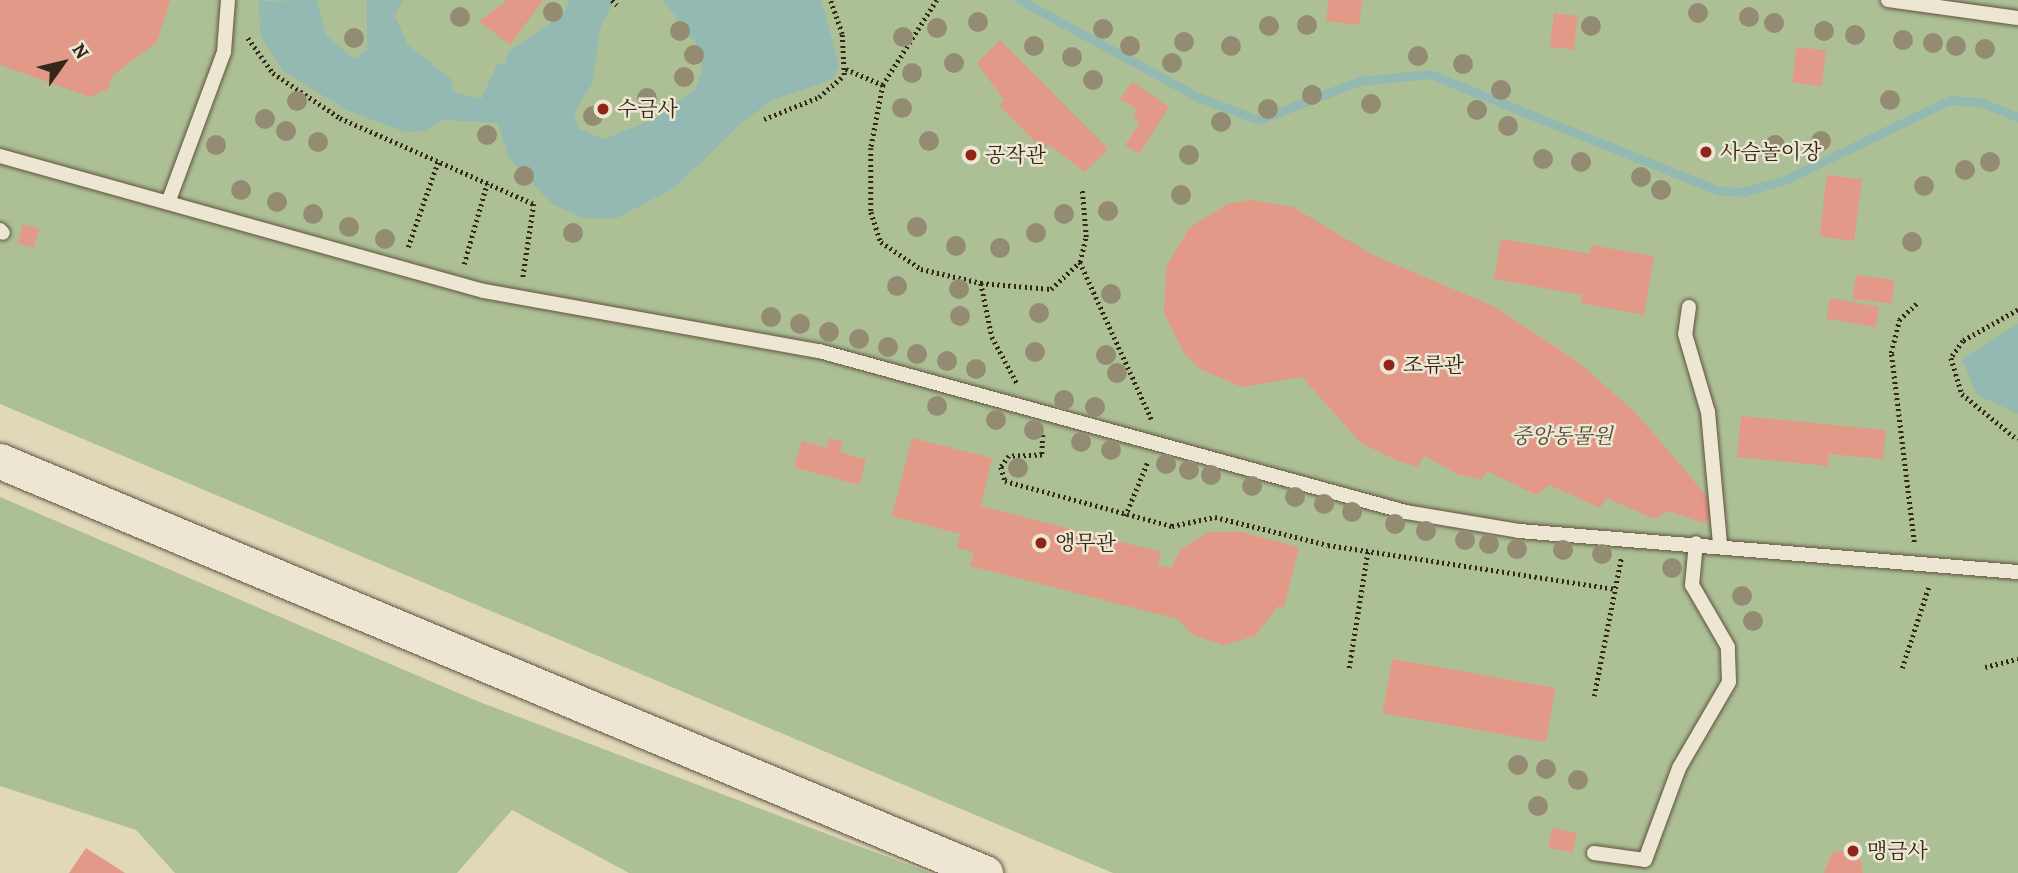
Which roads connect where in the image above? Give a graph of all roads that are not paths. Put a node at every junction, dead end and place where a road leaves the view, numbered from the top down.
1 (228, 0) edge
2 (1888, 0) edge
3 (1933, 3) edge
4 (2018, 18) edge
5 (0, 156) edge
6 (169, 201) junction
7 (1689, 307) dead end
8 (0, 461) edge
9 (1696, 542) junction
10 (1720, 545) junction
11 (2018, 572) edge
12 (1594, 853) dead end
13 (985, 873) edge

1 - 6 lane
2 - 3 lane
3 - 4 lane
5 - 6 lane
6 - 9 lane
7 - 10 lane
8 - 13 street
9 - 10 lane
9 - 12 lane
10 - 11 lane

